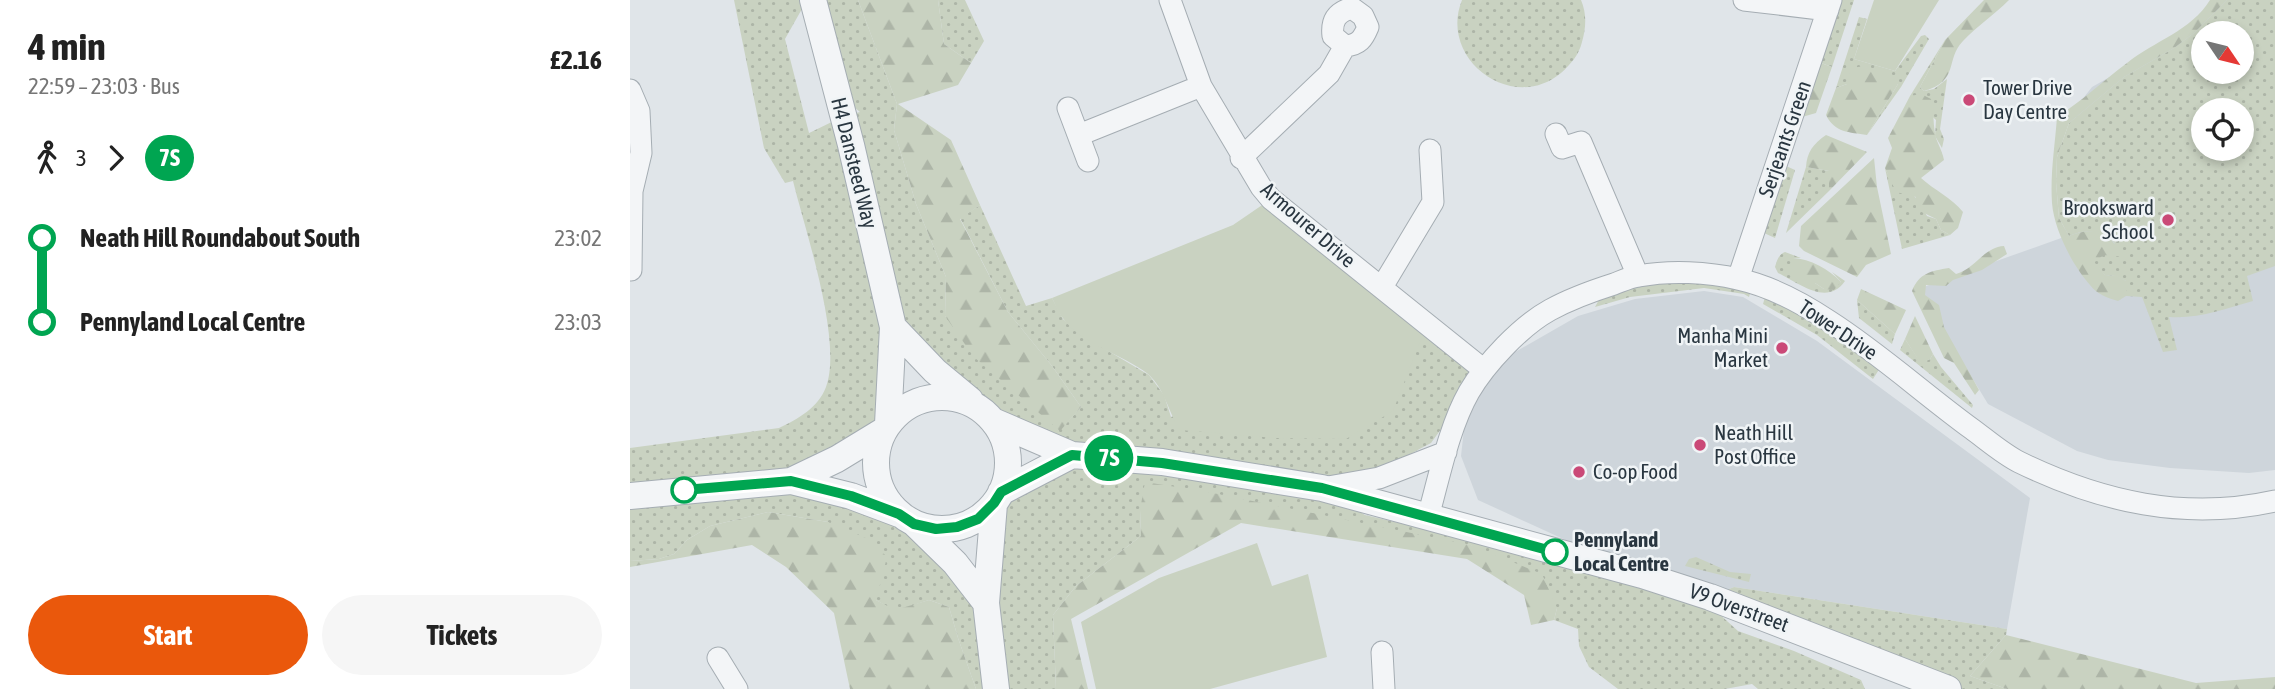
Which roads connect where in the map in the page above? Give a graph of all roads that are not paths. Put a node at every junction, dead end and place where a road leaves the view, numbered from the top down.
1 (813, 0) edge
2 (1170, 0) edge
3 (1744, 0) edge
4 (1829, 5) edge
5 (1345, 46) dead end
6 (1201, 86) junction
7 (630, 90) edge
8 (1068, 108) dead end
9 (1556, 134) dead end
10 (1079, 135) junction
11 (1430, 150) dead end
12 (1241, 158) junction
13 (1088, 161) dead end
14 (631, 270) edge
15 (1638, 276) junction
16 (1738, 279) junction
17 (1382, 287) junction
18 (893, 327) junction
19 (1484, 370) junction
20 (986, 415) junction
21 (886, 428) junction
22 (1446, 452) junction
23 (1084, 456) junction
24 (791, 481) junction
25 (1322, 488) junction
26 (630, 496) edge
27 (998, 498) junction
28 (2275, 501) edge
29 (1428, 517) junction
30 (906, 519) junction
31 (986, 603) junction
32 (1382, 652) dead end
33 (718, 658) dead end
34 (1907, 681) edge
35 (737, 689) edge
36 (742, 689) edge
37 (996, 689) edge
38 (1384, 689) edge
39 (1948, 689) edge

1 - 18 street, H4 Dansteed Way
2 - 6 street, Armourer Drive
3 - 4 street
4 - 16 street, Serjeants Green
5 - 12 street
6 - 10 street
6 - 12 street, Armourer Drive
7 - 14 street
8 - 10 street
9 - 15 street
10 - 13 street
11 - 17 street
12 - 17 street, Armourer Drive
15 - 16 street, Tower Drive
15 - 19 street, Tower Drive
16 - 28 street, Tower Drive
17 - 19 street, Armourer Drive
18 - 20 street
18 - 21 street, H4 Dansteed Way
19 - 22 street, Tower Drive
20 - 21 street
20 - 23 street, V9 Overstreet
20 - 27 street
21 - 24 street
21 - 30 street
22 - 25 street
22 - 29 street, Tower Drive
23 - 25 street, V9 Overstreet
23 - 27 street
24 - 26 street
24 - 30 street
25 - 29 street, V9 Overstreet
27 - 30 street
27 - 31 street
29 - 34 street, V9 Overstreet
30 - 31 street
31 - 37 street
32 - 38 street
33 - 35 street
34 - 39 street, V9 Overstreet
35 - 36 street

